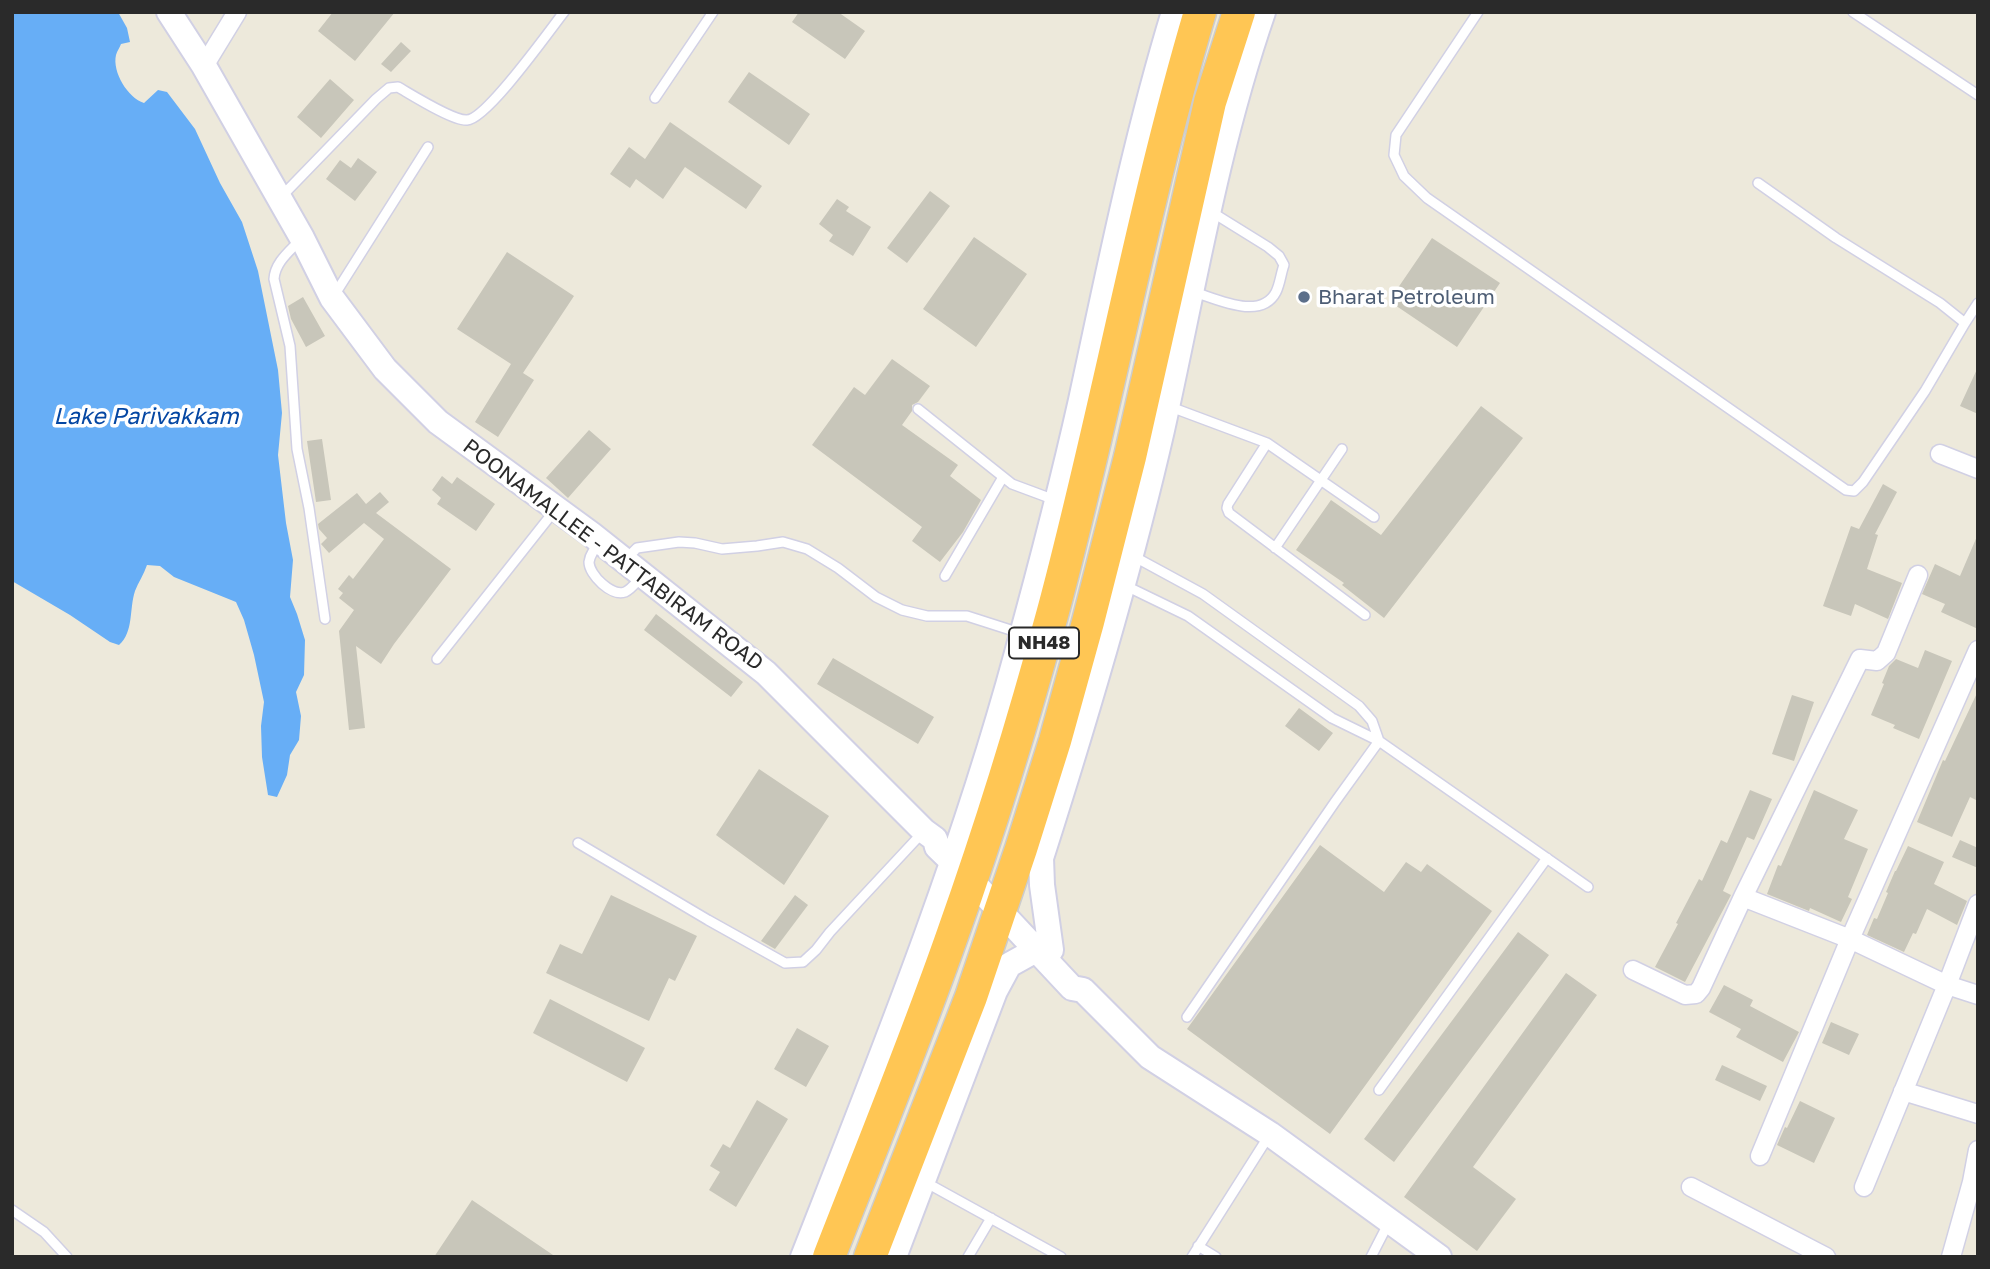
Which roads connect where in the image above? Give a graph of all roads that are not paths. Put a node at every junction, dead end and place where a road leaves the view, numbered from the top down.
1 (169, 12) edge
2 (237, 12) edge
3 (564, 12) edge
4 (713, 12) edge
5 (1174, 12) edge
6 (1199, 12) edge
7 (1239, 12) edge
8 (1263, 12) edge
9 (1478, 12) edge
10 (1853, 12) edge
11 (204, 66) junction
12 (1978, 95) edge
13 (655, 98) dead end
14 (428, 147) dead end
15 (1758, 183) dead end
16 (280, 199) junction
17 (1209, 210) junction
18 (302, 238) junction
19 (1191, 291) junction
20 (332, 298) junction
21 (1978, 303) edge
22 (1965, 323) junction
23 (1167, 405) junction
24 (918, 409) dead end
25 (1267, 443) junction
26 (1342, 449) dead end
27 (1940, 454) dead end
28 (1978, 469) edge
29 (1003, 477) junction
30 (1321, 480) junction
31 (1056, 501) junction
32 (556, 508) junction
33 (1374, 517) dead end
34 (1275, 548) junction
35 (1131, 555) junction
36 (634, 568) junction
37 (1918, 575) dead end
38 (945, 576) dead end
39 (1123, 584) junction
40 (1365, 615) dead end
41 (325, 619) dead end
42 (1022, 634) junction
43 (1978, 650) edge
44 (437, 659) dead end
45 (1970, 689) edge
46 (1379, 741) junction
47 (578, 843) dead end
48 (952, 856) junction
49 (1547, 858) junction
50 (1588, 887) dead end
51 (1743, 897) junction
52 (1978, 904) edge
53 (1002, 907) junction
54 (1850, 939) junction
55 (1043, 950) junction
56 (1009, 965) junction
57 (1633, 970) dead end
58 (979, 974) junction
59 (1947, 985) junction
60 (1978, 995) edge
61 (1187, 1017) dead end
62 (1380, 1090) dead end
63 (1903, 1091) junction
64 (1978, 1114) edge
65 (1270, 1134) junction
66 (1978, 1150) edge
67 (1760, 1156) dead end
68 (924, 1181) junction
69 (1690, 1186) dead end
70 (1864, 1187) dead end
71 (12, 1210) edge
72 (991, 1218) junction
73 (1389, 1221) junction
74 (1198, 1246) junction
75 (67, 1257) edge
76 (803, 1257) edge
77 (829, 1257) edge
78 (870, 1257) edge
79 (894, 1257) edge
80 (968, 1257) edge
81 (1061, 1257) edge
82 (1192, 1257) edge
83 (1216, 1257) edge
84 (1371, 1257) edge
85 (1439, 1257) edge
86 (1826, 1257) edge
87 (1951, 1257) edge

1 - 11 street, POONAMALLEE - PATTABIRAM ROAD
2 - 11 street
3 - 16 lane
4 - 13 lane
5 - 31 street
6 - 48 highway, NH48
7 - 53 highway, NH48
8 - 17 street
9 - 22 lane
10 - 12 lane
11 - 16 street, POONAMALLEE - PATTABIRAM ROAD
14 - 20 lane
15 - 22 lane
16 - 18 street, POONAMALLEE - PATTABIRAM ROAD
17 - 19 street
17 - 19 lane
18 - 20 street, POONAMALLEE - PATTABIRAM ROAD
18 - 41 lane
19 - 23 street
20 - 32 street, POONAMALLEE - PATTABIRAM ROAD
21 - 22 lane
23 - 25 lane
23 - 35 street
24 - 29 lane
25 - 30 lane
25 - 34 lane
26 - 30 lane
27 - 28 street
29 - 31 lane
29 - 38 lane
30 - 33 lane
30 - 34 lane
31 - 42 street
32 - 36 street, POONAMALLEE - PATTABIRAM ROAD
32 - 44 lane
34 - 40 lane
35 - 39 street
35 - 46 lane
36 - 42 lane
36 - 48 street, POONAMALLEE - PATTABIRAM ROAD
37 - 51 street
39 - 46 lane
39 - 55 street
42 - 48 street
43 - 45 street
45 - 54 street
46 - 49 lane
46 - 61 lane
47 - 48 lane
48 - 53 street, POONAMALLEE - PATTABIRAM ROAD
48 - 76 street
48 - 77 highway, NH48
49 - 50 lane
49 - 62 lane
51 - 54 street
51 - 57 street
52 - 59 street
53 - 55 street, POONAMALLEE - PATTABIRAM ROAD
53 - 58 highway, NH48
54 - 59 street
54 - 67 street
55 - 56 street
55 - 65 street, POONAMALLEE - PATTABIRAM ROAD
56 - 58 street
56 - 68 street
58 - 78 highway, NH48
59 - 60 street
59 - 63 street
63 - 64 street
63 - 70 street
65 - 73 street
65 - 74 lane
66 - 87 street
68 - 72 lane
68 - 79 street
69 - 86 street
71 - 75 lane
72 - 80 lane
72 - 81 lane
73 - 84 lane
73 - 85 street
74 - 82 lane
74 - 83 lane

